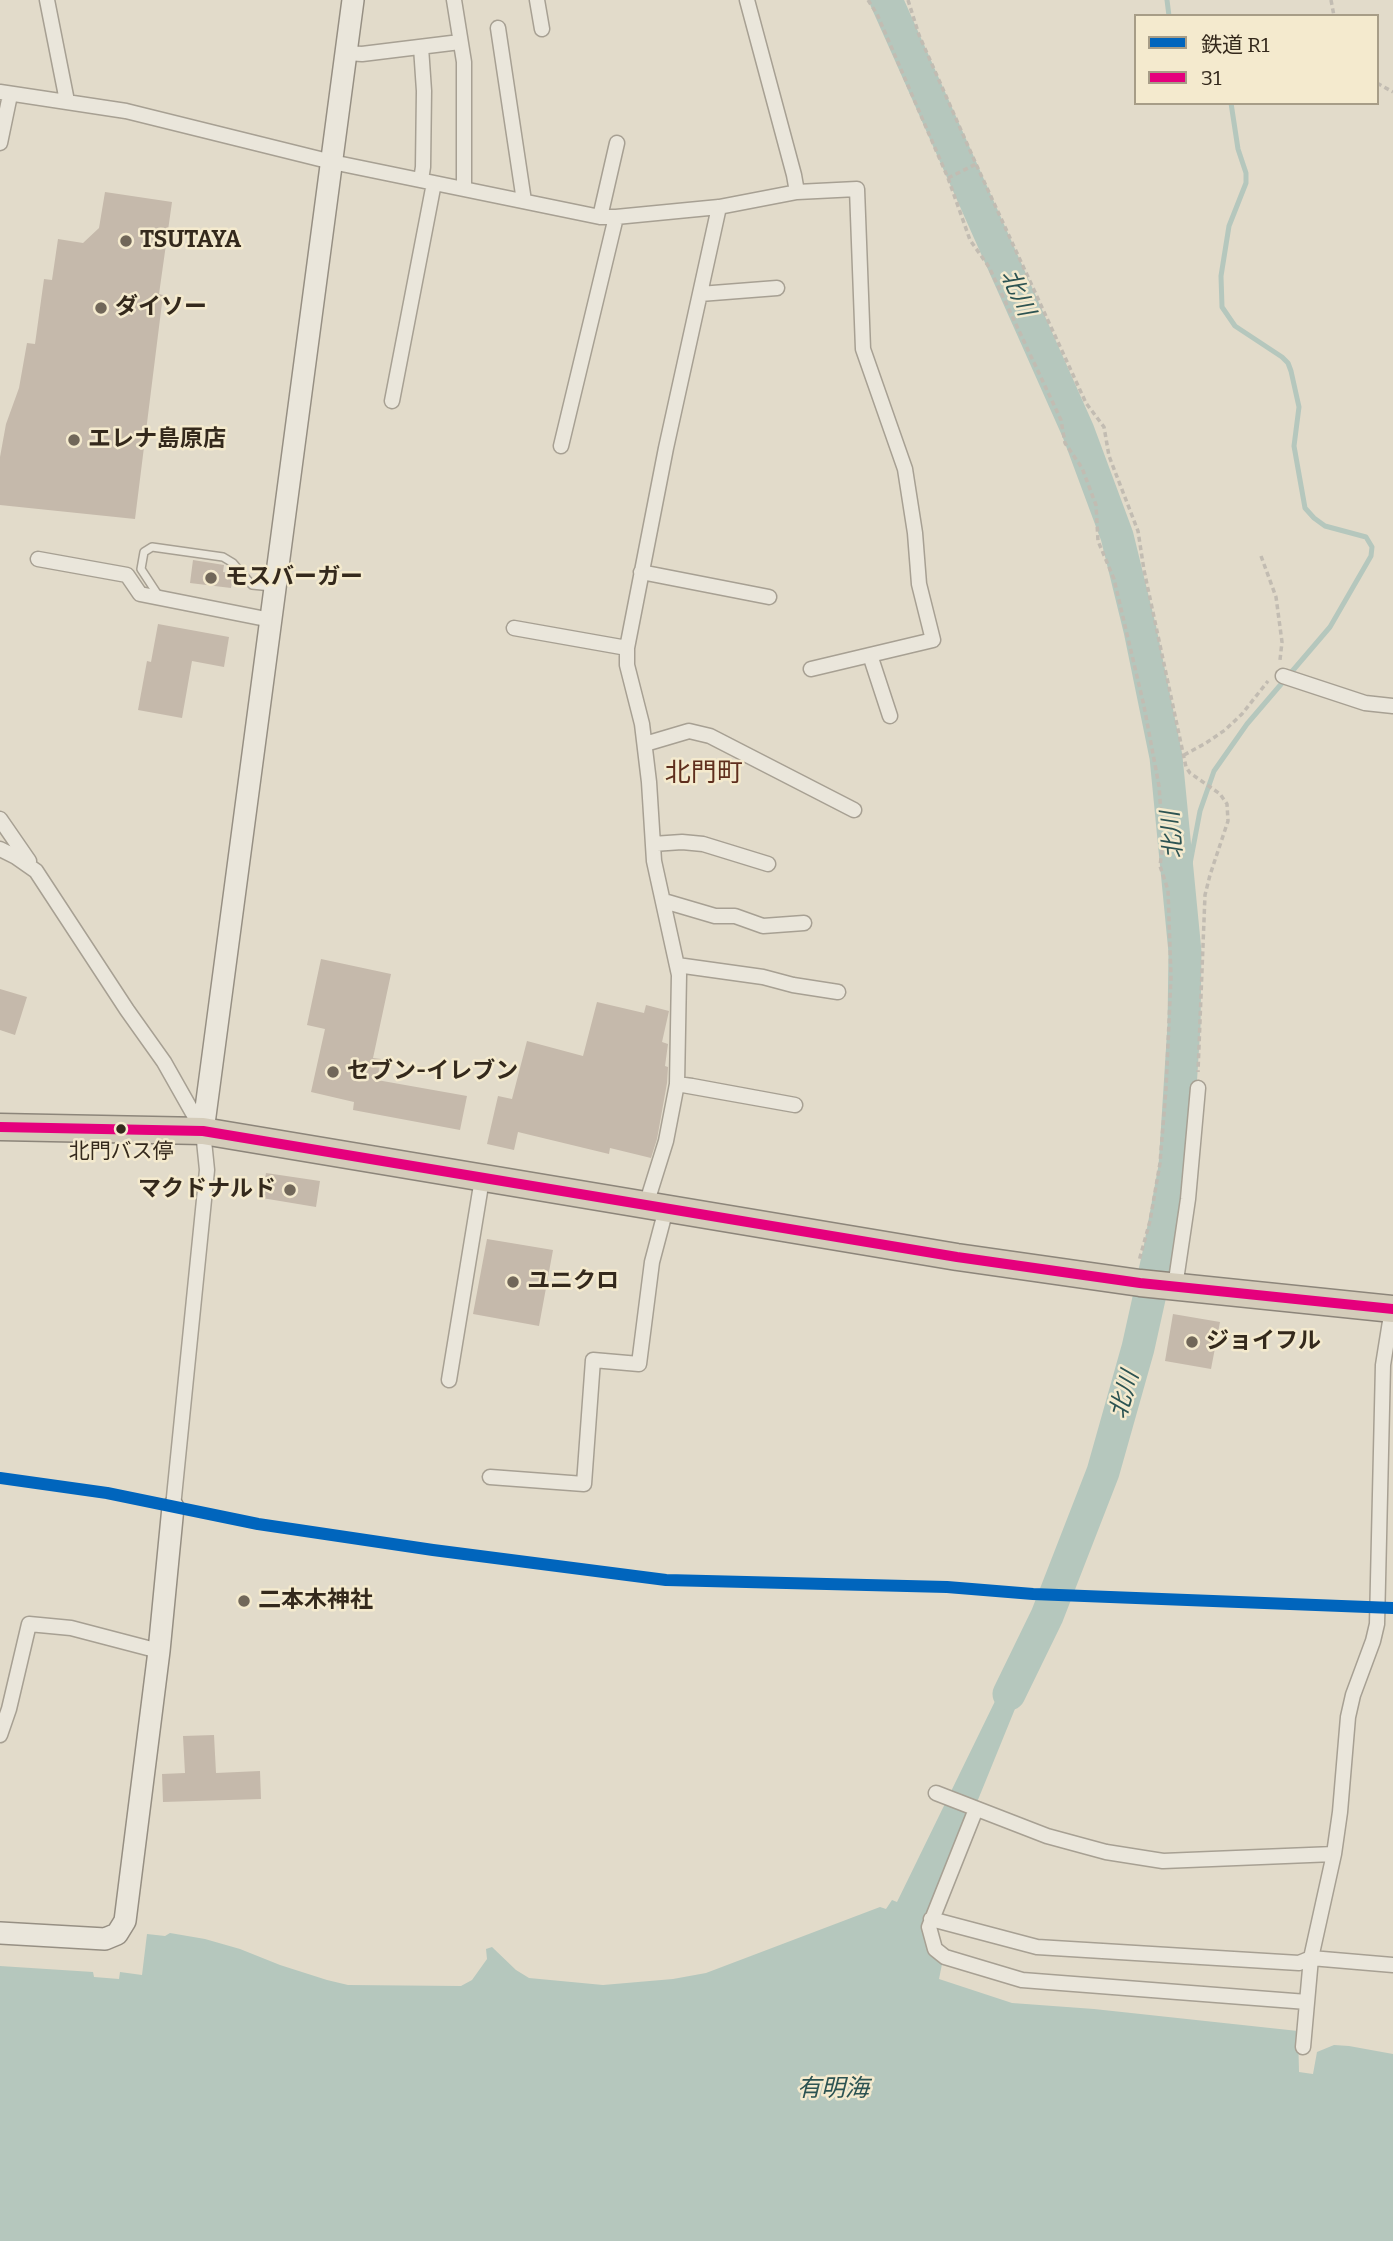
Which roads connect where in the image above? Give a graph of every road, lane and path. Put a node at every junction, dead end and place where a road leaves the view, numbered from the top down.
1 (47, 0) edge
2 (353, 0) edge
3 (454, 0) edge
4 (537, 0) edge
5 (747, 0) edge
6 (868, 0) edge
7 (908, 0) edge
8 (498, 28) dead end
9 (542, 29) dead end
10 (460, 42) junction
11 (421, 47) junction
12 (346, 53) junction
13 (5, 93) edge
14 (67, 101) junction
15 (0, 143) edge
16 (617, 143) dead end
17 (332, 162) junction
18 (974, 165) junction
19 (950, 176) junction
20 (427, 181) junction
21 (464, 189) junction
22 (797, 192) junction
23 (524, 201) junction
24 (719, 207) junction
25 (600, 217) junction
26 (616, 217) junction
27 (777, 288) dead end
28 (700, 294) junction
29 (392, 401) dead end
30 (561, 446) dead end
31 (1261, 556) dead end
32 (38, 559) dead end
33 (641, 572) junction
34 (276, 587) junction
35 (769, 597) dead end
36 (161, 598) junction
37 (271, 620) junction
38 (514, 628) dead end
39 (627, 648) junction
40 (870, 655) junction
41 (811, 669) dead end
42 (1282, 673) junction
43 (1393, 706) edge
44 (890, 716) dead end
45 (645, 744) junction
46 (1184, 755) junction
47 (854, 810) dead end
48 (0, 819) edge
49 (653, 844) junction
50 (0, 849) edge
51 (768, 864) dead end
52 (36, 871) junction
53 (664, 901) junction
54 (804, 923) dead end
55 (677, 965) junction
56 (838, 992) dead end
57 (677, 1084) junction
58 (1198, 1088) joint
59 (0, 1127) edge
60 (203, 1131) junction
61 (482, 1179) junction
62 (656, 1207) junction
63 (1136, 1283) junction
64 (1171, 1287) junction
65 (1393, 1309) edge
66 (449, 1380) dead end
67 (490, 1477) dead end
68 (173, 1507) joint
69 (1377, 1624) junction
70 (1393, 1625) edge
71 (159, 1651) junction
72 (0, 1735) edge
73 (936, 1793) dead end
74 (975, 1809) junction
75 (1334, 1854) junction
76 (931, 1919) junction
77 (0, 1933) edge
78 (1311, 1958) junction
79 (1393, 1965) edge
80 (1307, 2002) junction
81 (1303, 2047) dead end

1 - 14 street
2 - 12 street
3 - 10 street
4 - 9 street
5 - 22 street
6 - 19 path
7 - 18 path
8 - 23 street
10 - 11 street
10 - 21 street
11 - 12 street
11 - 20 street
12 - 17 street
13 - 14 street
13 - 15 street
14 - 17 street
16 - 25 street
17 - 20 street
17 - 34 street
18 - 19 path
18 - 46 path
19 - 63 path
20 - 21 street
20 - 29 street
21 - 23 street
22 - 24 street
22 - 40 street
23 - 25 street
24 - 26 street
24 - 28 street
25 - 26 street
26 - 30 street
27 - 28 street
28 - 33 street
31 - 42 path
32 - 36 street
33 - 35 street
33 - 39 street
34 - 36 lane
34 - 37 street
36 - 37 street
37 - 60 street
38 - 39 street
39 - 45 street
40 - 41 street
40 - 44 street
42 - 43 street
42 - 46 path
45 - 47 street
45 - 49 street
46 - 58 path
48 - 52 street
49 - 51 street
49 - 53 street
50 - 52 street
52 - 60 street
53 - 54 street
53 - 55 street
55 - 56 street
55 - 57 street
57 - 57 street
57 - 62 street
58 - 64 street
59 - 60 highway
60 - 61 highway
60 - 68 street
61 - 62 highway
61 - 66 street
62 - 63 highway
62 - 67 street
63 - 64 highway
64 - 65 highway
65 - 69 street
68 - 71 street
69 - 70 street
69 - 75 street
71 - 72 street
71 - 77 street
73 - 74 street
74 - 75 street
74 - 76 street
75 - 78 street
76 - 78 street
76 - 80 street
78 - 79 street
78 - 80 street
80 - 81 street

